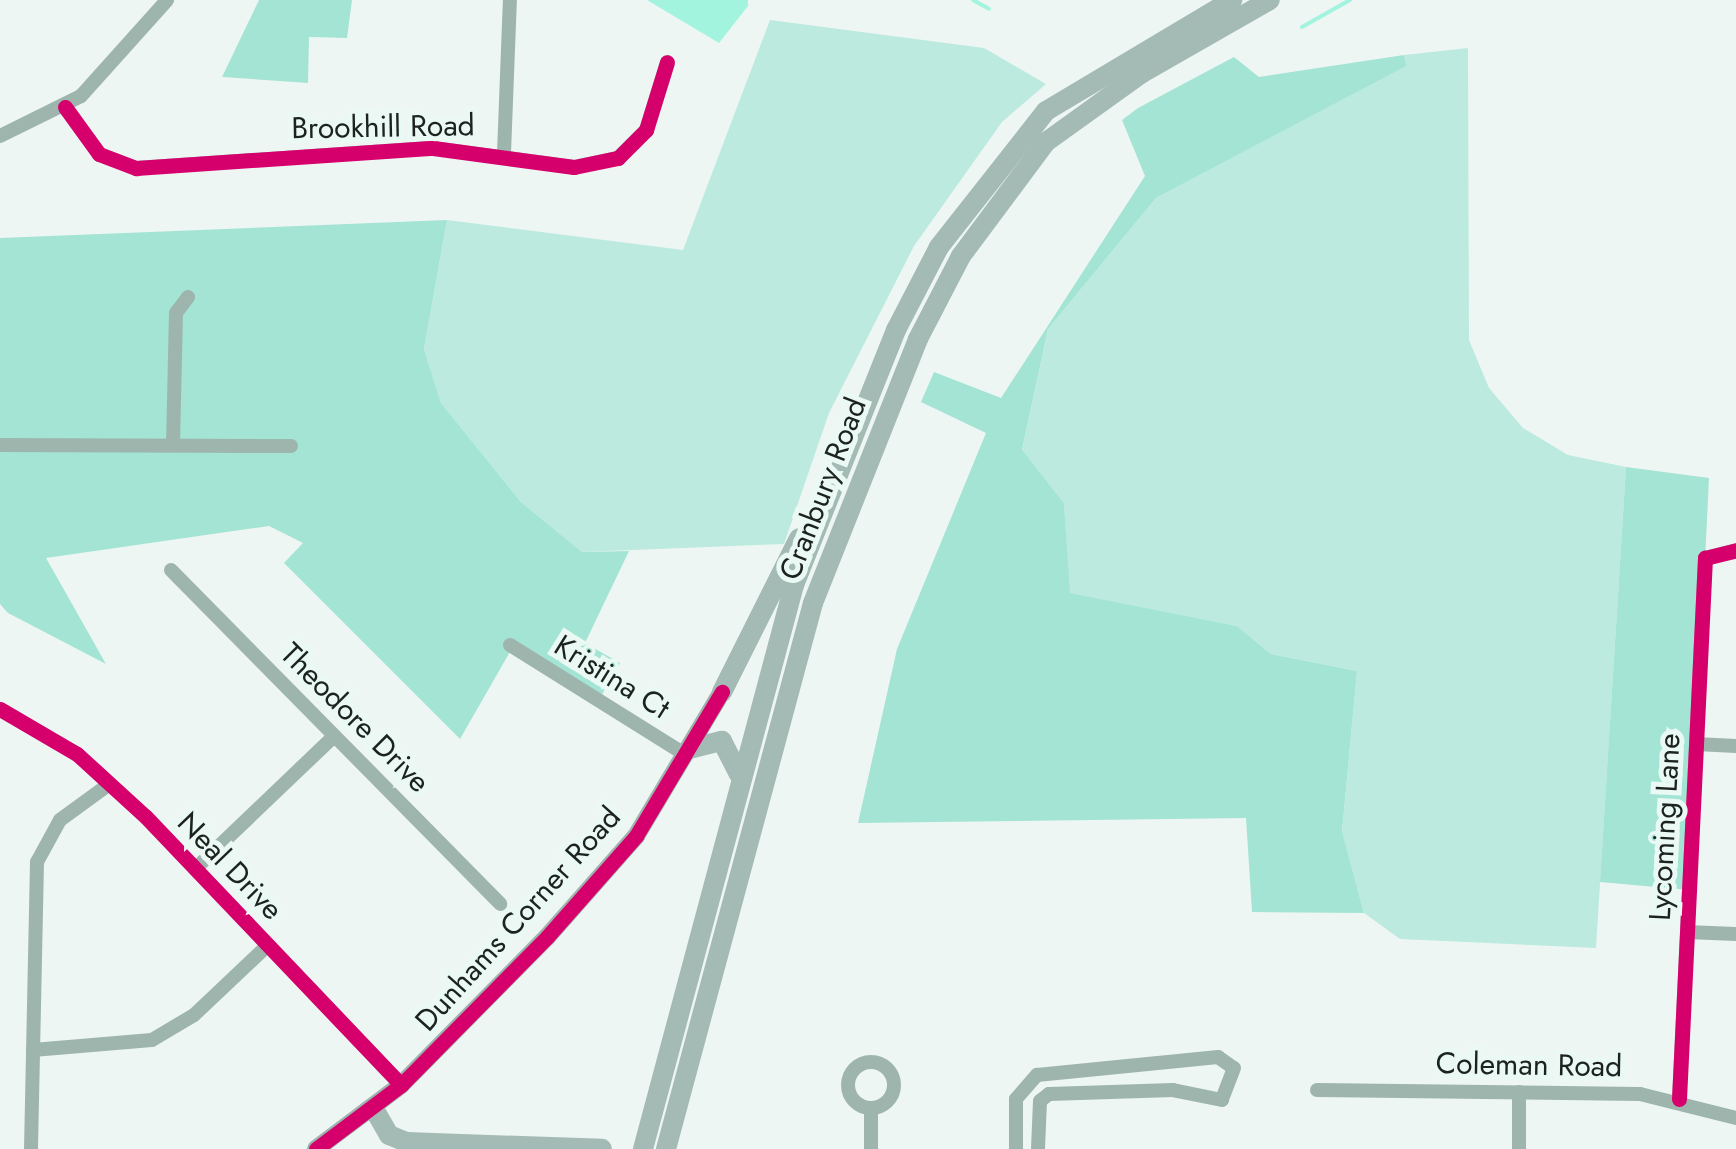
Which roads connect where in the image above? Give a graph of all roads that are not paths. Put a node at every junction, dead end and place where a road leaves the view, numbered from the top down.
1 (167, 0) edge
2 (510, 0) edge
3 (1232, 0) edge
4 (1261, 2) edge
5 (667, 62) dead end
6 (65, 107) junction
7 (0, 136) edge
8 (504, 154) junction
9 (188, 296) dead end
10 (0, 445) edge
11 (174, 445) junction
12 (291, 446) dead end
13 (837, 460) junction
14 (1736, 550) edge
15 (171, 570) dead end
16 (812, 603) junction
17 (510, 646) dead end
18 (774, 656) junction
19 (722, 692) junction
20 (0, 709) edge
21 (334, 736) junction
22 (1696, 744) junction
23 (1736, 746) edge
24 (688, 752) junction
25 (739, 778) junction
26 (108, 784) junction
27 (195, 869) junction
28 (500, 904) dead end
29 (1687, 932) junction
30 (1736, 934) edge
31 (268, 945) junction
32 (33, 1050) junction
33 (1029, 1079) junction
34 (402, 1085) junction
35 (1317, 1090) dead end
36 (1519, 1092) junction
37 (1046, 1096) junction
38 (1680, 1100) junction
39 (871, 1108) dead end
40 (374, 1109) junction
41 (1736, 1118) edge
42 (669, 1144) edge
43 (32, 1149) edge
44 (316, 1149) edge
45 (602, 1149) edge
46 (643, 1149) edge
47 (871, 1149) edge
48 (1016, 1149) edge
49 (1038, 1149) edge
50 (1518, 1149) edge

1 - 6 street
2 - 8 street
3 - 13 main road, Cranbury Road
4 - 16 main road, Cranbury Road
5 - 8 street, Brookhill Road
6 - 7 street
6 - 8 street, Brookhill Road
9 - 11 street
10 - 11 street
11 - 12 street
13 - 18 main road, Cranbury Road
13 - 19 main road
14 - 22 street, Lycoming Lane
15 - 21 street, Theodore Drive
16 - 18 main road
16 - 42 main road, Cranbury Road
17 - 24 street, Kristina Ct
18 - 19 main road
18 - 25 main road, Cranbury Road
19 - 24 street, Dunhams Corner Road
20 - 26 street, Neal Drive
21 - 27 street
21 - 28 street, Theodore Drive
22 - 23 street
22 - 29 street, Lycoming Lane
24 - 25 main road
24 - 34 street, Dunhams Corner Road
25 - 46 main road, Cranbury Road
26 - 27 street, Neal Drive
26 - 32 street
27 - 31 street, Neal Drive
29 - 30 street
29 - 38 street, Lycoming Lane
31 - 32 street
31 - 34 street, Neal Drive
32 - 43 street
33 - 37 street
33 - 37 street
33 - 48 street
34 - 40 street, Dunhams Corner Road
35 - 36 street, Coleman Road
36 - 38 street, Coleman Road
36 - 50 street
37 - 49 street
38 - 41 street, Coleman Road
39 - 47 street
40 - 44 street, Dunhams Corner Road
40 - 45 main road

